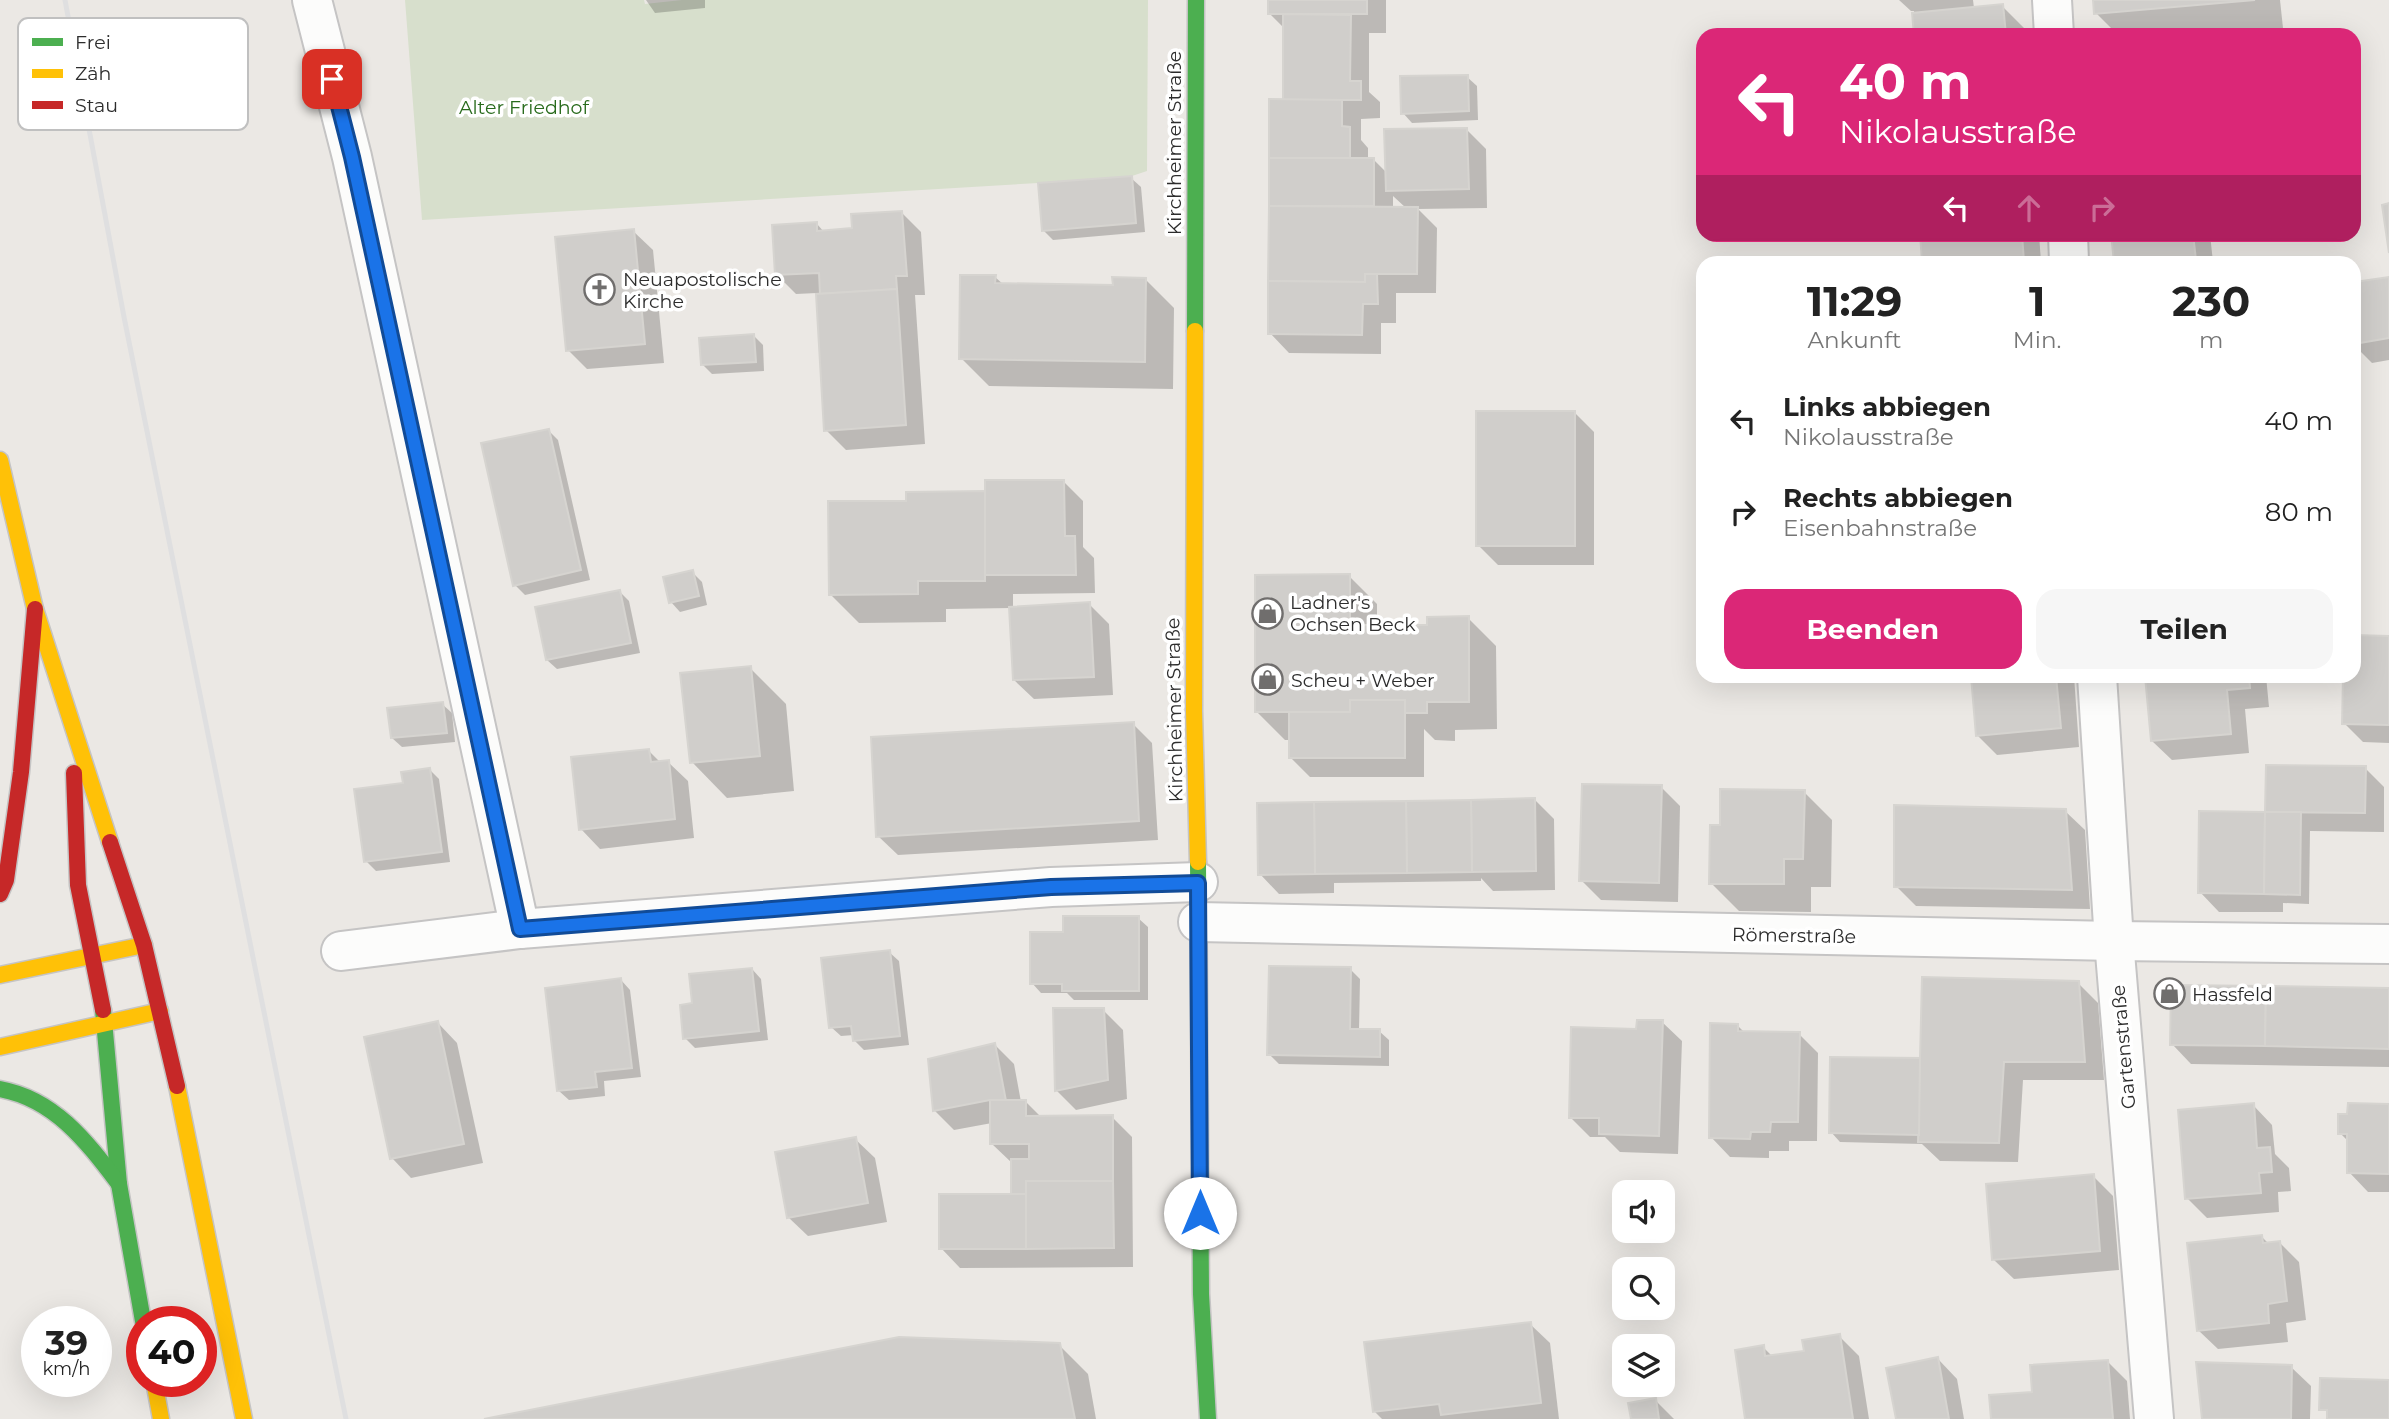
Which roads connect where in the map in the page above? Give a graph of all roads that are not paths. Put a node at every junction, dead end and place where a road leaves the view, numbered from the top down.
1 (312, 0) edge
2 (1196, 0) edge
3 (2052, 0) edge
4 (2054, 28) edge
5 (0, 460) edge
6 (35, 609) junction
7 (2097, 683) edge
8 (72, 729) junction
9 (1198, 883) junction
10 (0, 894) edge
11 (1198, 922) junction
12 (520, 929) junction
13 (2114, 941) junction
14 (2389, 944) edge
15 (144, 945) junction
16 (341, 951) dead end
17 (91, 955) junction
18 (0, 975) edge
19 (160, 1010) junction
20 (105, 1022) junction
21 (0, 1047) edge
22 (0, 1089) edge
23 (119, 1184) junction
24 (140, 1306) edge
25 (157, 1397) edge
26 (161, 1419) edge
27 (244, 1419) edge
28 (1208, 1419) edge
29 (2154, 1419) edge

1 - 12 street
2 - 9 street, Kirchheimer Straße
3 - 4 street
5 - 6 street
6 - 8 street
6 - 10 street
7 - 13 street, Gartenstraße
8 - 15 street
8 - 17 street
9 - 11 street, Kirchheimer Straße
9 - 12 street
11 - 13 street, Römerstraße
11 - 28 street, Kirchheimer Straße
12 - 16 street
13 - 14 street, Römerstraße
13 - 29 street, Gartenstraße
15 - 17 street
15 - 19 street
17 - 18 street
17 - 20 street
19 - 20 street
19 - 27 street
20 - 21 street
20 - 23 street
22 - 23 street
23 - 24 street
25 - 26 street

